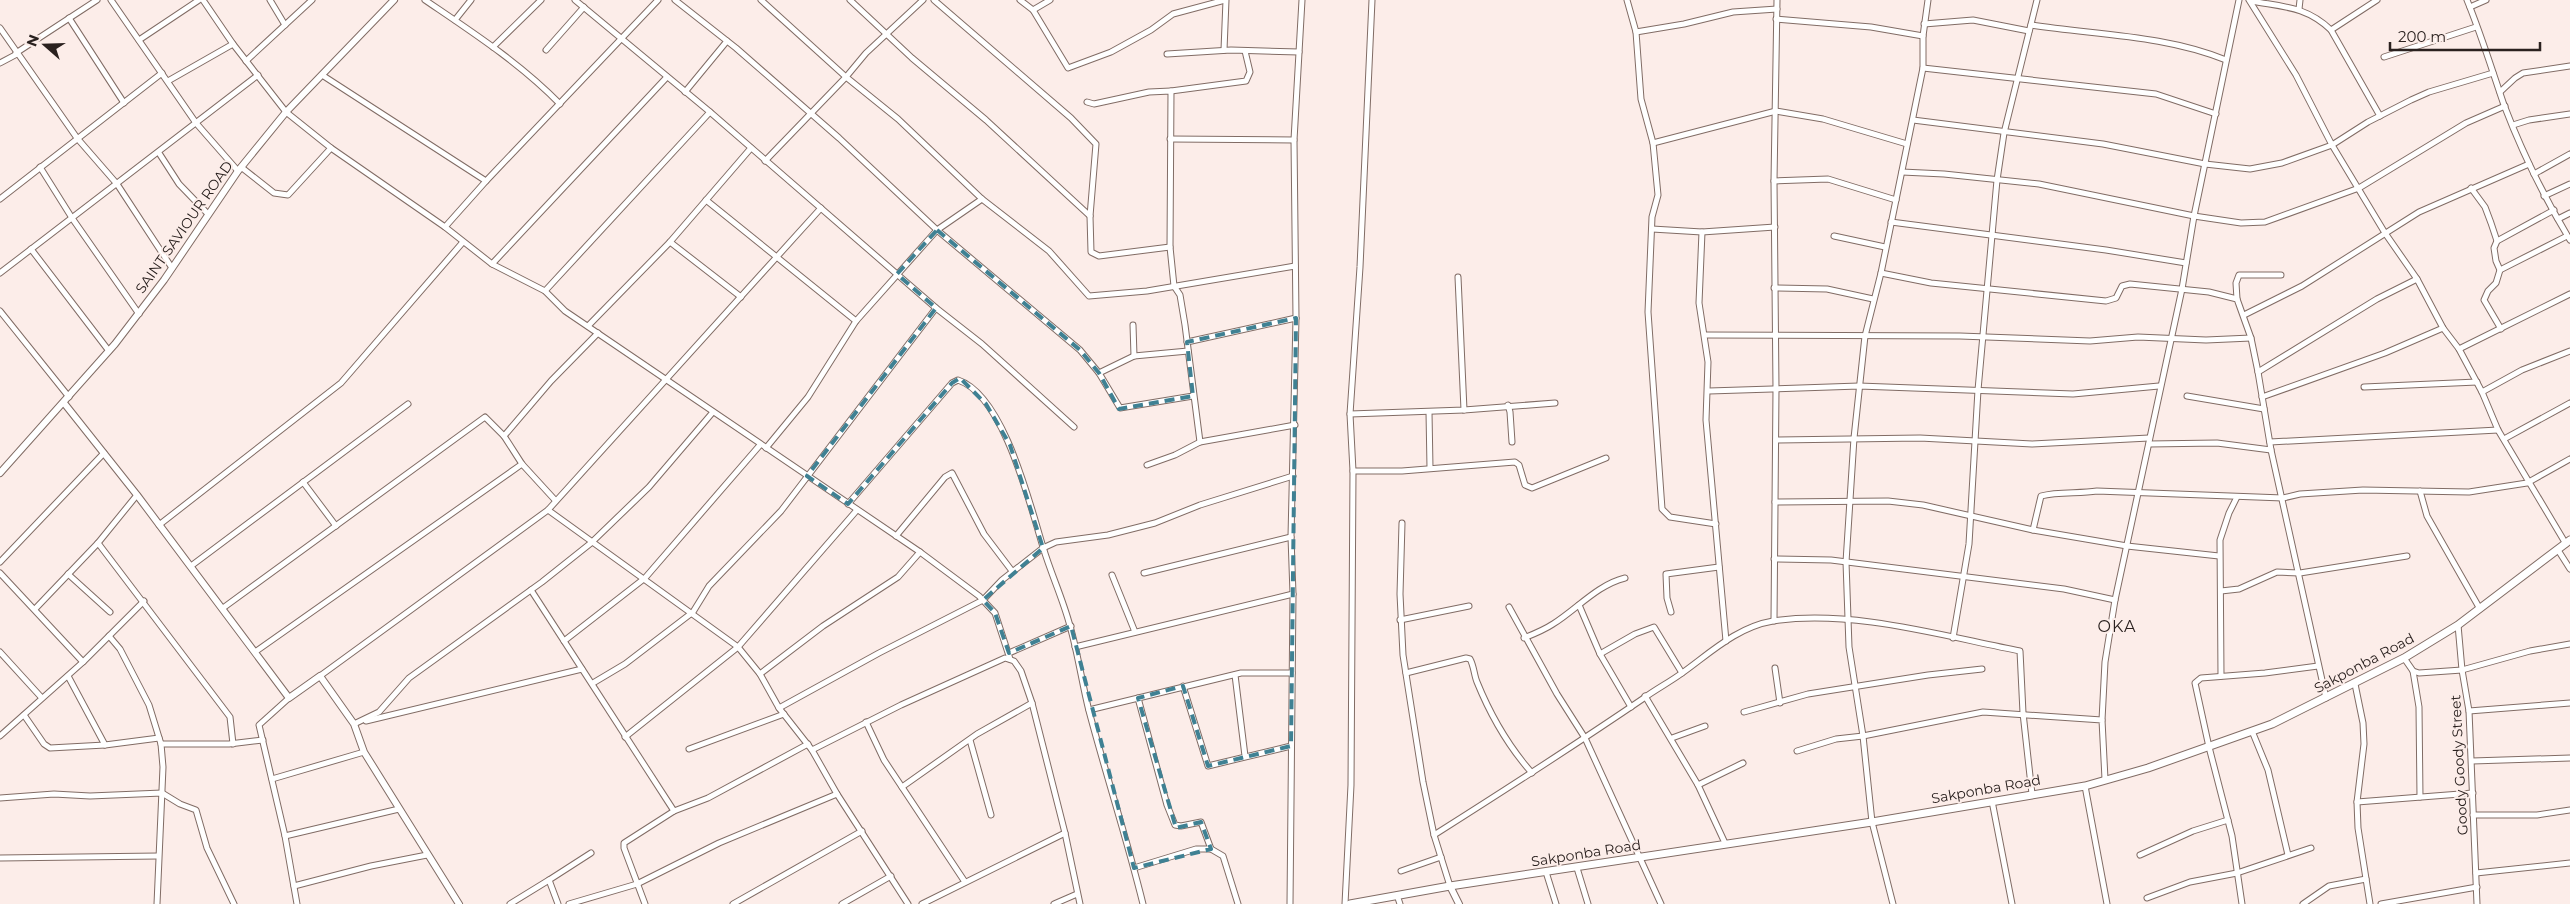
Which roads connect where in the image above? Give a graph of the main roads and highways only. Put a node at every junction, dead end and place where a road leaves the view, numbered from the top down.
1 (2568, 542) edge
2 (1350, 904) edge

1 - 2 main road, Sakponba Road

